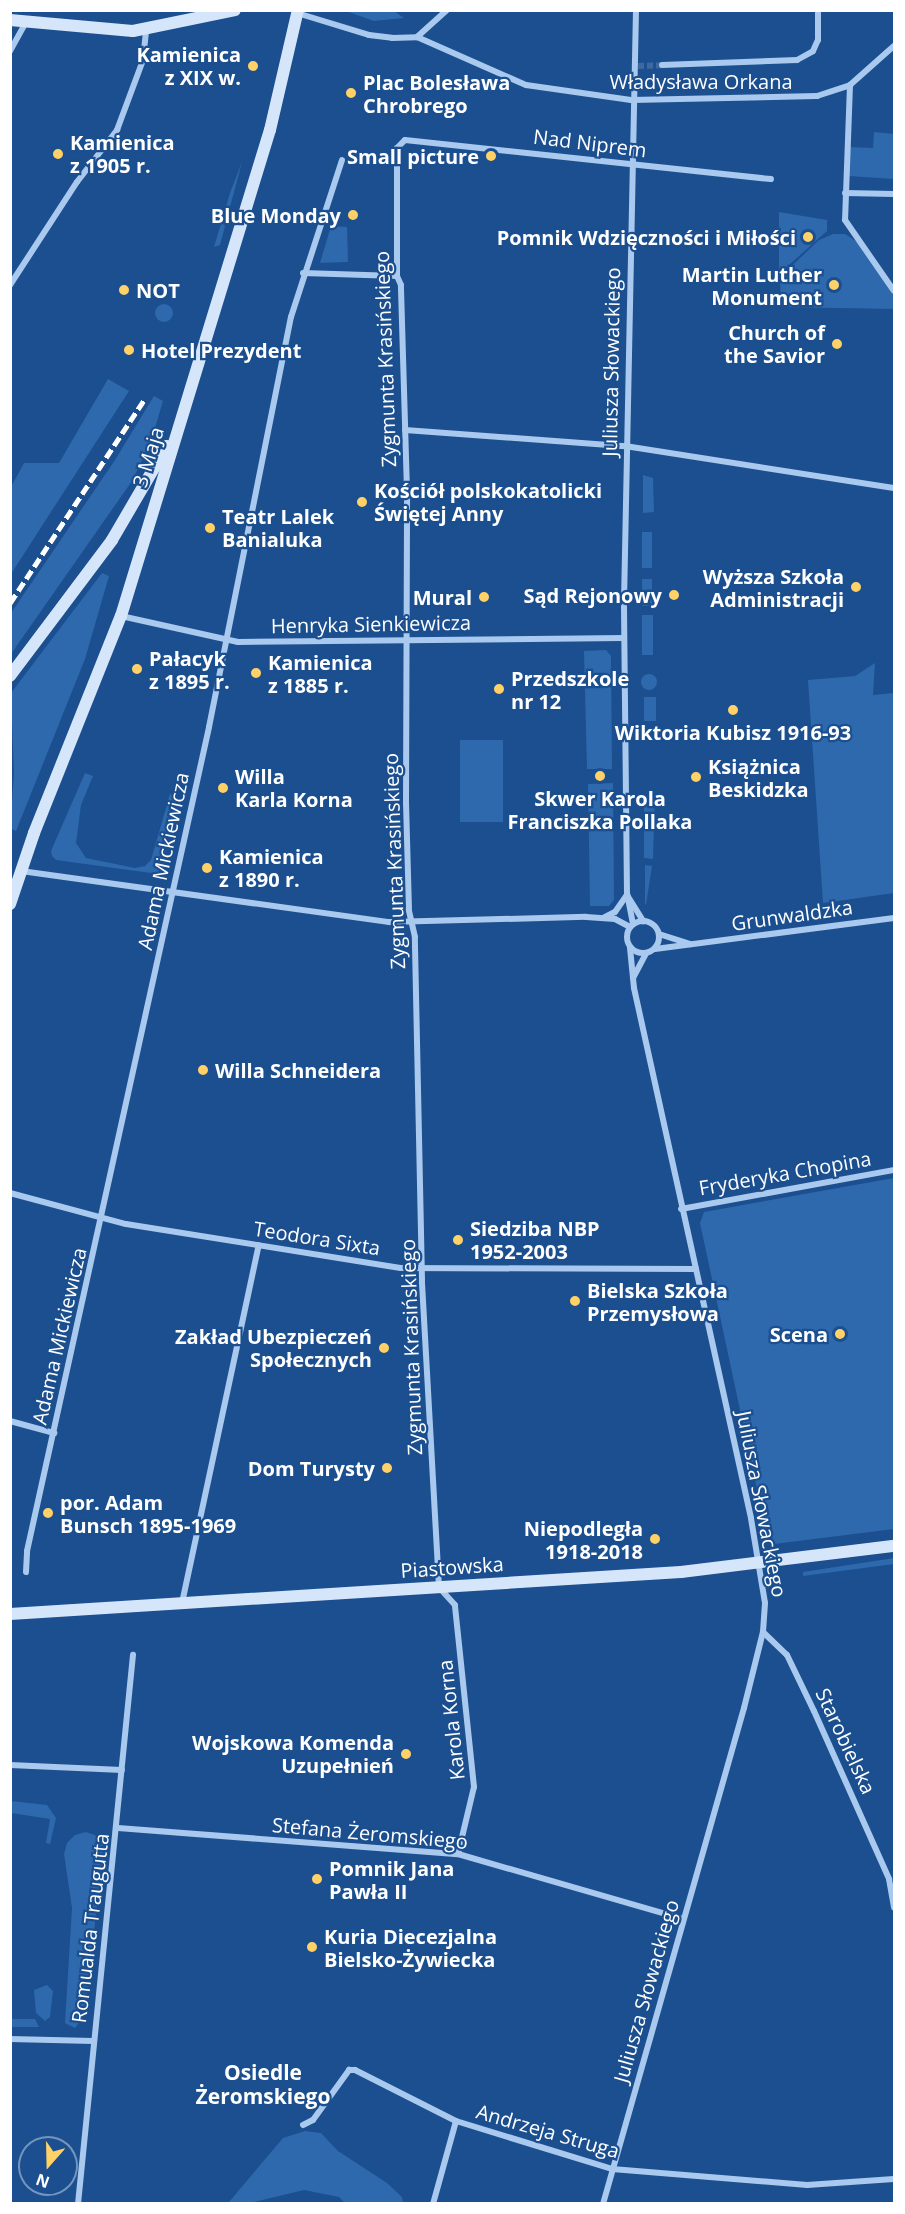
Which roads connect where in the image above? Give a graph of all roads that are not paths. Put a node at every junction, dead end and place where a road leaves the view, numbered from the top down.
1 (235, 10) edge
2 (447, 10) edge
3 (636, 10) edge
4 (818, 10) edge
5 (294, 11) edge
6 (10, 20) edge
7 (26, 22) junction
8 (146, 30) junction
9 (417, 36) junction
10 (894, 46) edge
11 (10, 51) edge
12 (662, 65) tunnel mouth
13 (850, 86) junction
14 (632, 100) junction
15 (405, 140) joint
16 (342, 160) dead end
17 (631, 165) junction
18 (771, 179) dead end
19 (845, 193) junction
20 (894, 194) edge
21 (303, 273) junction
22 (396, 276) junction
23 (10, 285) edge
24 (894, 291) edge
25 (178, 427) junction
26 (405, 430) junction
27 (625, 446) junction
28 (894, 488) edge
29 (121, 616) junction
30 (624, 638) junction
31 (227, 641) junction
32 (408, 641) junction
33 (10, 676) edge
34 (20, 870) junction
35 (173, 893) junction
36 (627, 894) junction
37 (10, 904) edge
38 (604, 918) junction
39 (894, 918) edge
40 (644, 921) junction
41 (412, 922) junction
42 (632, 926) junction
43 (659, 934) junction
44 (694, 945) junction
45 (630, 948) junction
46 (655, 949) junction
47 (646, 954) junction
48 (633, 979) junction
49 (894, 1170) edge
50 (10, 1193) edge
51 (681, 1209) junction
52 (102, 1219) junction
53 (259, 1245) junction
54 (696, 1269) junction
55 (422, 1270) junction
56 (10, 1420) edge
57 (54, 1433) junction
58 (894, 1546) edge
59 (761, 1564) junction
60 (26, 1572) dead end
61 (439, 1587) junction
62 (182, 1603) junction
63 (10, 1614) edge
64 (763, 1632) junction
65 (133, 1655) dead end
66 (10, 1765) edge
67 (122, 1770) junction
68 (118, 1828) junction
69 (458, 1854) junction
70 (892, 1879) edge
71 (894, 1908) edge
72 (683, 1919) junction
73 (10, 2039) edge
74 (93, 2041) junction
75 (456, 2121) junction
76 (303, 2125) dead end
77 (612, 2169) junction
78 (894, 2179) edge
79 (78, 2204) edge
80 (432, 2204) edge
81 (603, 2204) edge

1 - 8 street
2 - 9 street
3 - 14 street, Juliusza Słowackiego
4 - 12 street
5 - 9 street
5 - 25 street, 3 Maja
6 - 7 street
7 - 8 street
7 - 11 street
8 - 23 street
9 - 14 street, Władysława Orkana
10 - 13 street
13 - 14 street, Władysława Orkana
13 - 19 street
14 - 17 street, Juliusza Słowackiego
15 - 17 street, Nad Niprem
15 - 22 street, Zygmunta Krasińskiego
16 - 21 street, Adama Mickiewicza
17 - 18 street, Nad Niprem
17 - 27 street, Juliusza Słowackiego
19 - 20 street
19 - 24 street
21 - 22 street
21 - 31 street, Adama Mickiewicza
22 - 26 street, Zygmunta Krasińskiego
25 - 29 street, 3 Maja
25 - 33 street
26 - 27 street
26 - 32 street, Zygmunta Krasińskiego
27 - 28 street
27 - 30 street, Juliusza Słowackiego
29 - 31 street, Henryka Sienkiewicza
29 - 34 street, 3 Maja
30 - 32 street, Henryka Sienkiewicza
30 - 36 street, Juliusza Słowackiego
31 - 32 street, Henryka Sienkiewicza
31 - 35 street, Adama Mickiewicza
32 - 41 street, Zygmunta Krasińskiego
34 - 35 street
34 - 37 street, 3 Maja
35 - 41 street
35 - 52 street, Adama Mickiewicza
36 - 38 street
36 - 40 street
36 - 42 street, Juliusza Słowackiego
38 - 41 street
38 - 42 street
39 - 44 street, Grunwaldzka
40 - 42 street
40 - 43 street
41 - 55 street, Zygmunta Krasińskiego
42 - 45 street
43 - 44 street, Grunwaldzka
43 - 46 street
44 - 46 street, Grunwaldzka
45 - 47 street
45 - 48 street, Juliusza Słowackiego
46 - 47 street
47 - 48 street
48 - 51 street, Juliusza Słowackiego
49 - 51 street, Fryderyka Chopina
50 - 52 street, Teodora Sixta
51 - 54 street, Juliusza Słowackiego
52 - 53 street, Teodora Sixta
52 - 57 street, Adama Mickiewicza
53 - 55 street, Teodora Sixta
53 - 62 street
54 - 55 street, Teodora Sixta
54 - 59 street, Juliusza Słowackiego
55 - 61 street, Zygmunta Krasińskiego
56 - 57 street
57 - 60 street, Adama Mickiewicza
58 - 59 street, Piastowska
59 - 61 street, Piastowska
59 - 64 street, Juliusza Słowackiego
61 - 62 street, Piastowska
61 - 69 street, Karola Korna
62 - 63 street, Piastowska
64 - 70 street, Starobielska
64 - 72 street, Juliusza Słowackiego
65 - 67 street, Romualda Traugutta
66 - 67 street
67 - 68 street, Romualda Traugutta
68 - 69 street, Stefana Żeromskiego
68 - 74 street, Romualda Traugutta
69 - 72 street, Stefana Żeromskiego
70 - 71 street, Starobielska
72 - 77 street, Juliusza Słowackiego
73 - 74 street
74 - 79 street, Romualda Traugutta
75 - 76 street, Andrzeja Struga
75 - 77 street, Andrzeja Struga
75 - 80 street
77 - 78 street, Andrzeja Struga
77 - 81 street, Juliusza Słowackiego

